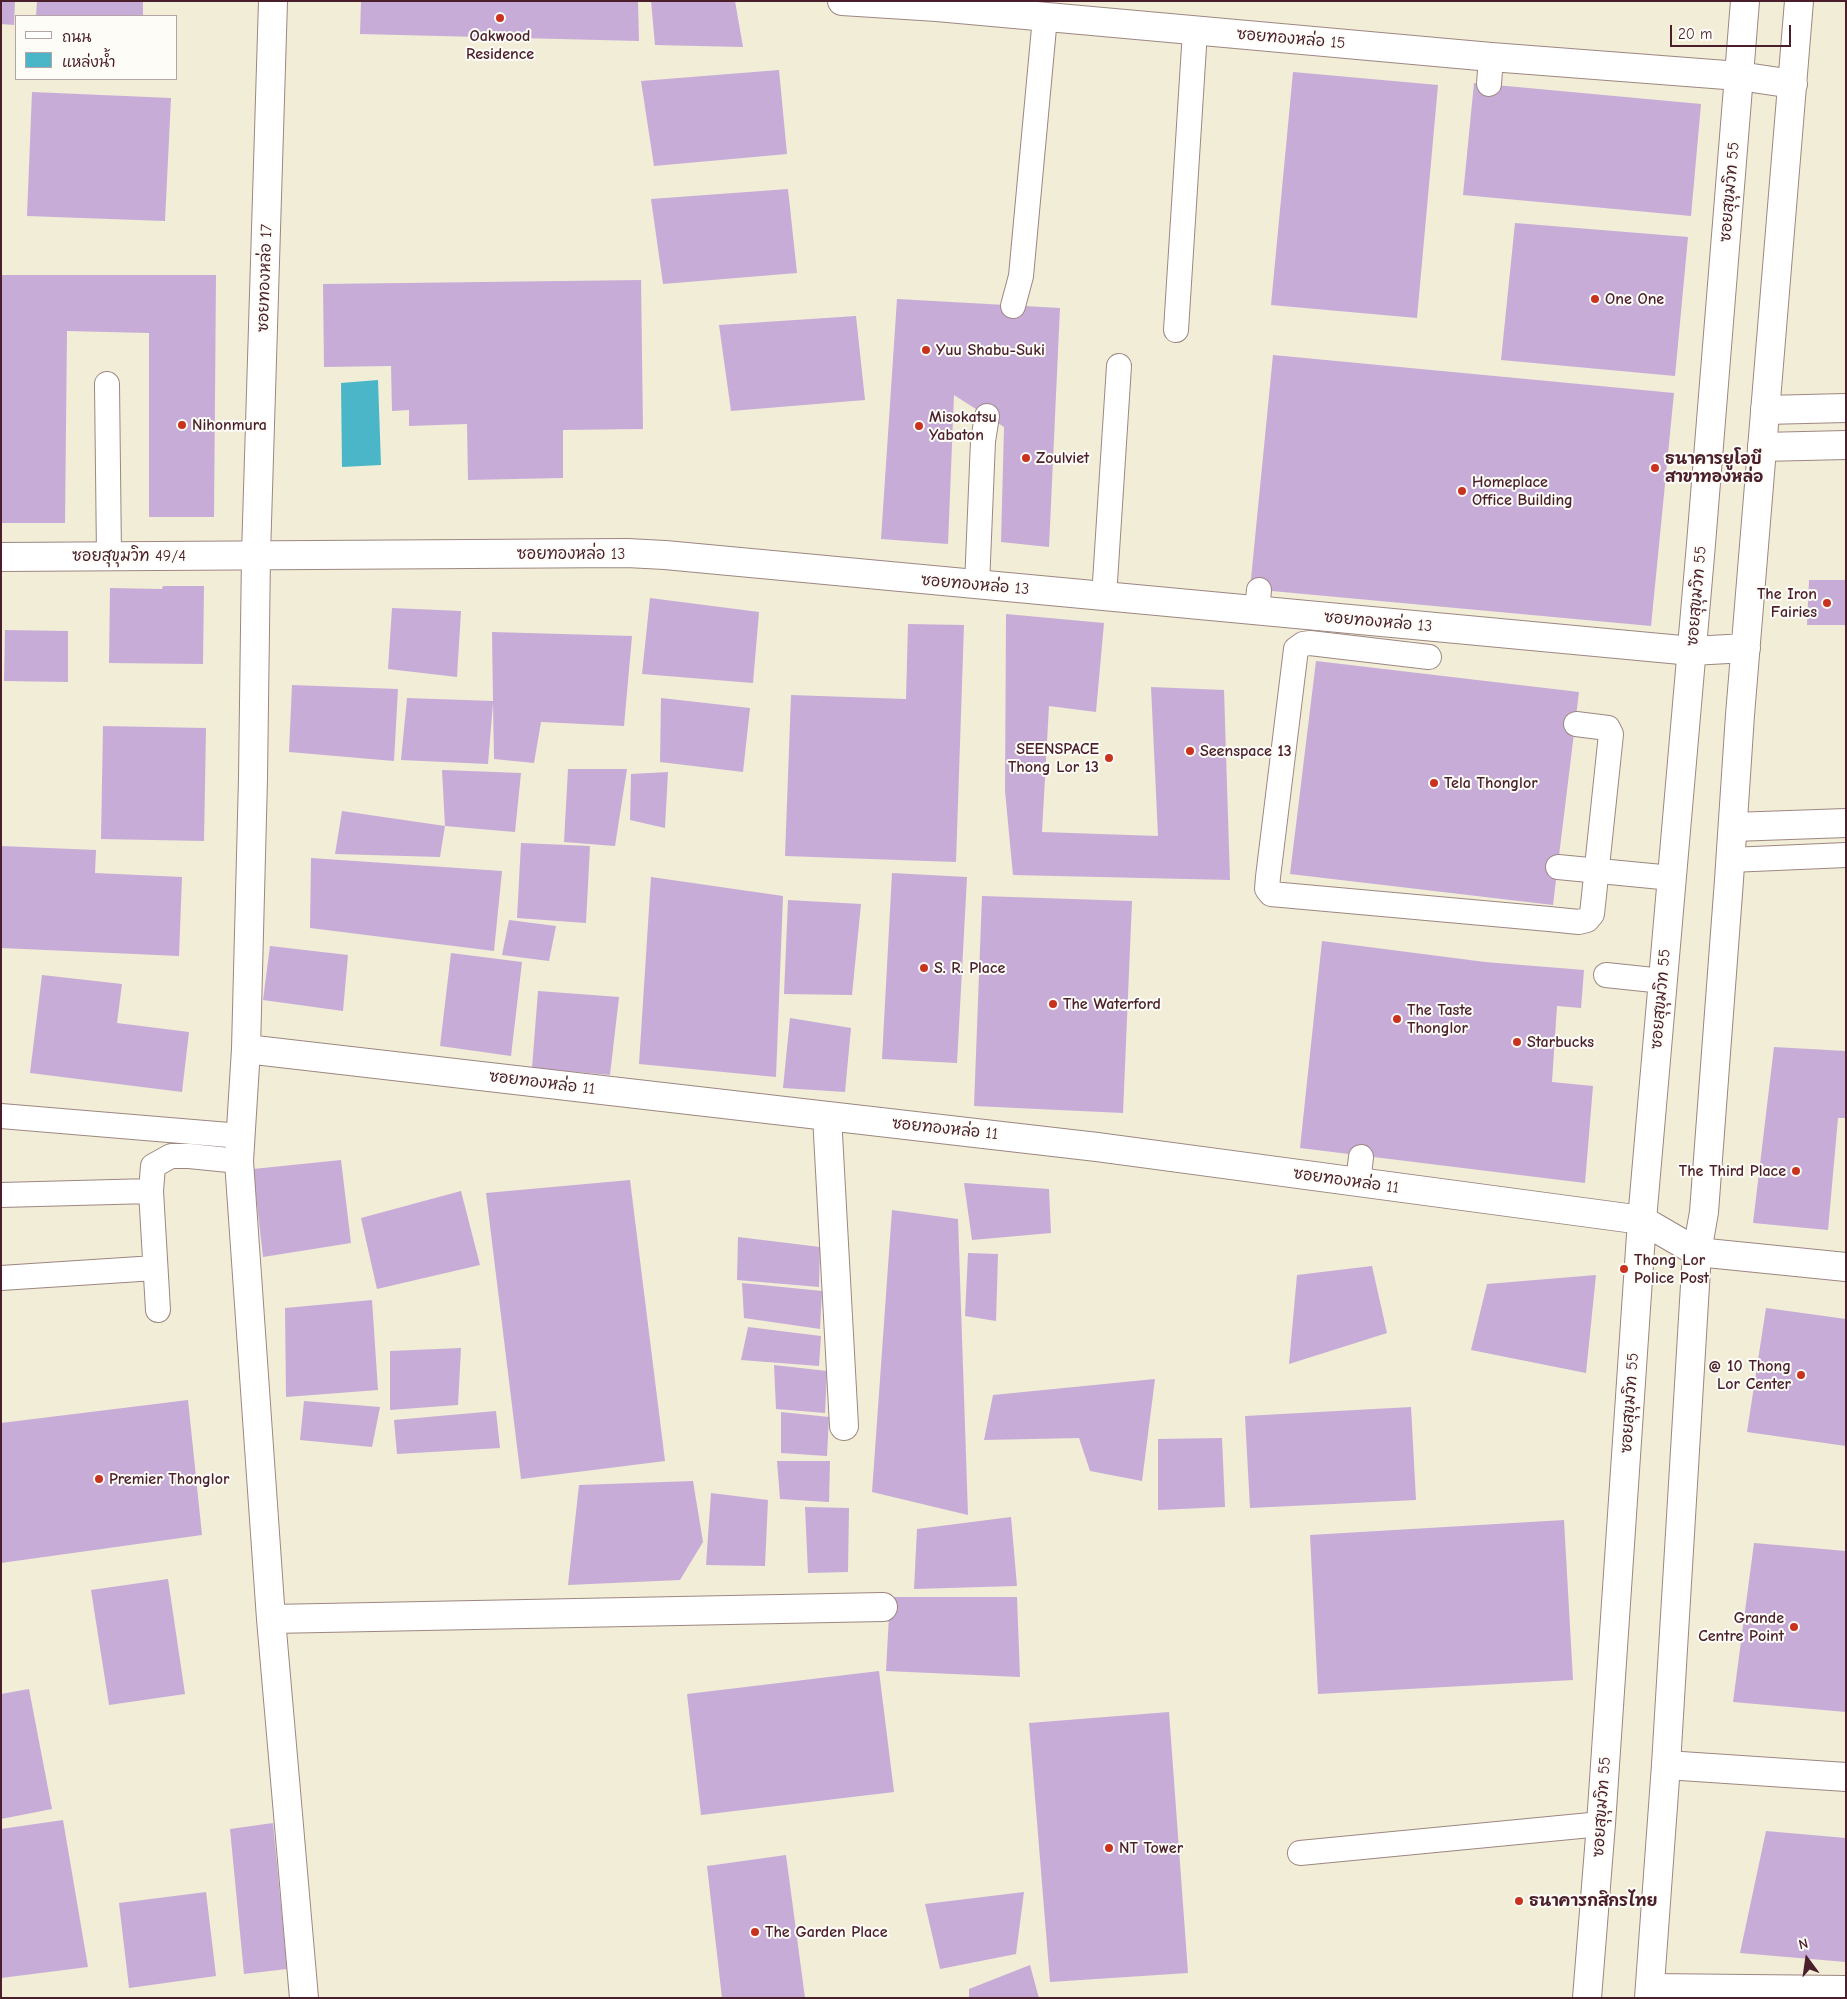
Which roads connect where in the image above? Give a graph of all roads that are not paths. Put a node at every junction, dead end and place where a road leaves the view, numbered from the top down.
1 (273, 1) edge
2 (842, 1) edge
3 (1745, 1) edge
4 (1799, 1) edge
5 (1044, 17) junction
6 (1195, 30) junction
7 (1491, 57) junction
8 (1739, 76) junction
9 (1489, 84) dead end
10 (1793, 84) junction
11 (1013, 306) dead end
12 (1176, 330) dead end
13 (1119, 366) dead end
14 (107, 384) dead end
15 (1846, 408) edge
16 (1765, 410) junction
17 (987, 416) dead end
18 (1846, 444) edge
19 (1762, 447) junction
20 (109, 556) junction
21 (256, 556) junction
22 (1, 557) edge
23 (976, 585) junction
24 (1104, 597) junction
25 (1746, 648) junction
26 (1692, 651) junction
27 (1429, 657) dead end
28 (1576, 724) dead end
29 (1846, 823) edge
30 (1733, 827) junction
31 (1846, 855) edge
32 (1730, 860) junction
33 (1558, 866) dead end
34 (1596, 871) junction
35 (1672, 878) junction
36 (1606, 976) dead end
37 (1663, 981) junction
38 (246, 1050) junction
39 (1, 1116) edge
40 (827, 1116) junction
41 (240, 1148) junction
42 (151, 1191) junction
43 (1, 1194) edge
44 (1642, 1220) junction
45 (1697, 1252) junction
46 (1846, 1267) edge
47 (155, 1268) junction
48 (1, 1278) edge
49 (158, 1310) dead end
50 (844, 1426) dead end
51 (883, 1607) dead end
52 (271, 1618) junction
53 (1666, 1765) junction
54 (1846, 1777) edge
55 (1601, 1824) junction
56 (1300, 1853) dead end
57 (1846, 1988) edge
58 (1649, 1992) edge
59 (304, 1998) edge
60 (1587, 1998) edge

1 - 21 street, ซอยทองหล่อ 17
2 - 5 street, ซอยทองหล่อ 15
3 - 8 street, ซอยสุขุมวิท 55
4 - 10 street
5 - 6 street, ซอยทองหล่อ 15
5 - 11 lane
6 - 7 street, ซอยทองหล่อ 15
6 - 12 lane
7 - 8 street, ซอยทองหล่อ 15
7 - 9 lane
8 - 10 street, ซอยทองหล่อ 15
8 - 26 street, ซอยสุขุมวิท 55
10 - 16 street
13 - 24 lane
14 - 20 lane
15 - 16 street
16 - 19 street
17 - 23 lane
18 - 19 street
19 - 25 street
20 - 21 street, ซอยสุขุมวิท 49/4
20 - 22 street, ซอยสุขุมวิท 49/4
21 - 23 street, ซอยทองหล่อ 13
21 - 38 street, ซอยทองหล่อ 17
23 - 24 street, ซอยทองหล่อ 13
24 - 26 street, ซอยทองหล่อ 13
25 - 26 street, ซอยทองหล่อ 13
25 - 30 street
26 - 35 street, ซอยสุขุมวิท 55
27 - 34 lane
28 - 34 lane
29 - 30 street
30 - 32 street
31 - 32 lane
32 - 45 street
33 - 34 lane
34 - 35 lane
35 - 37 street, ซอยสุขุมวิท 55
36 - 37 lane
37 - 44 street, ซอยสุขุมวิท 55
38 - 40 street, ซอยทองหล่อ 11
38 - 41 street, ซอยทองหล่อ 17
39 - 41 lane
40 - 44 street, ซอยทองหล่อ 11
40 - 50 street
41 - 42 lane
41 - 52 street, ซอยทองหล่อ 17
42 - 43 lane
42 - 47 lane
44 - 45 street
44 - 55 street, ซอยสุขุมวิท 55
45 - 46 street
45 - 53 street
47 - 48 lane
47 - 49 lane
51 - 52 street
52 - 59 street, ซอยทองหล่อ 17
53 - 54 street
53 - 58 street
55 - 56 lane
55 - 60 street, ซอยสุขุมวิท 55
57 - 58 lane

